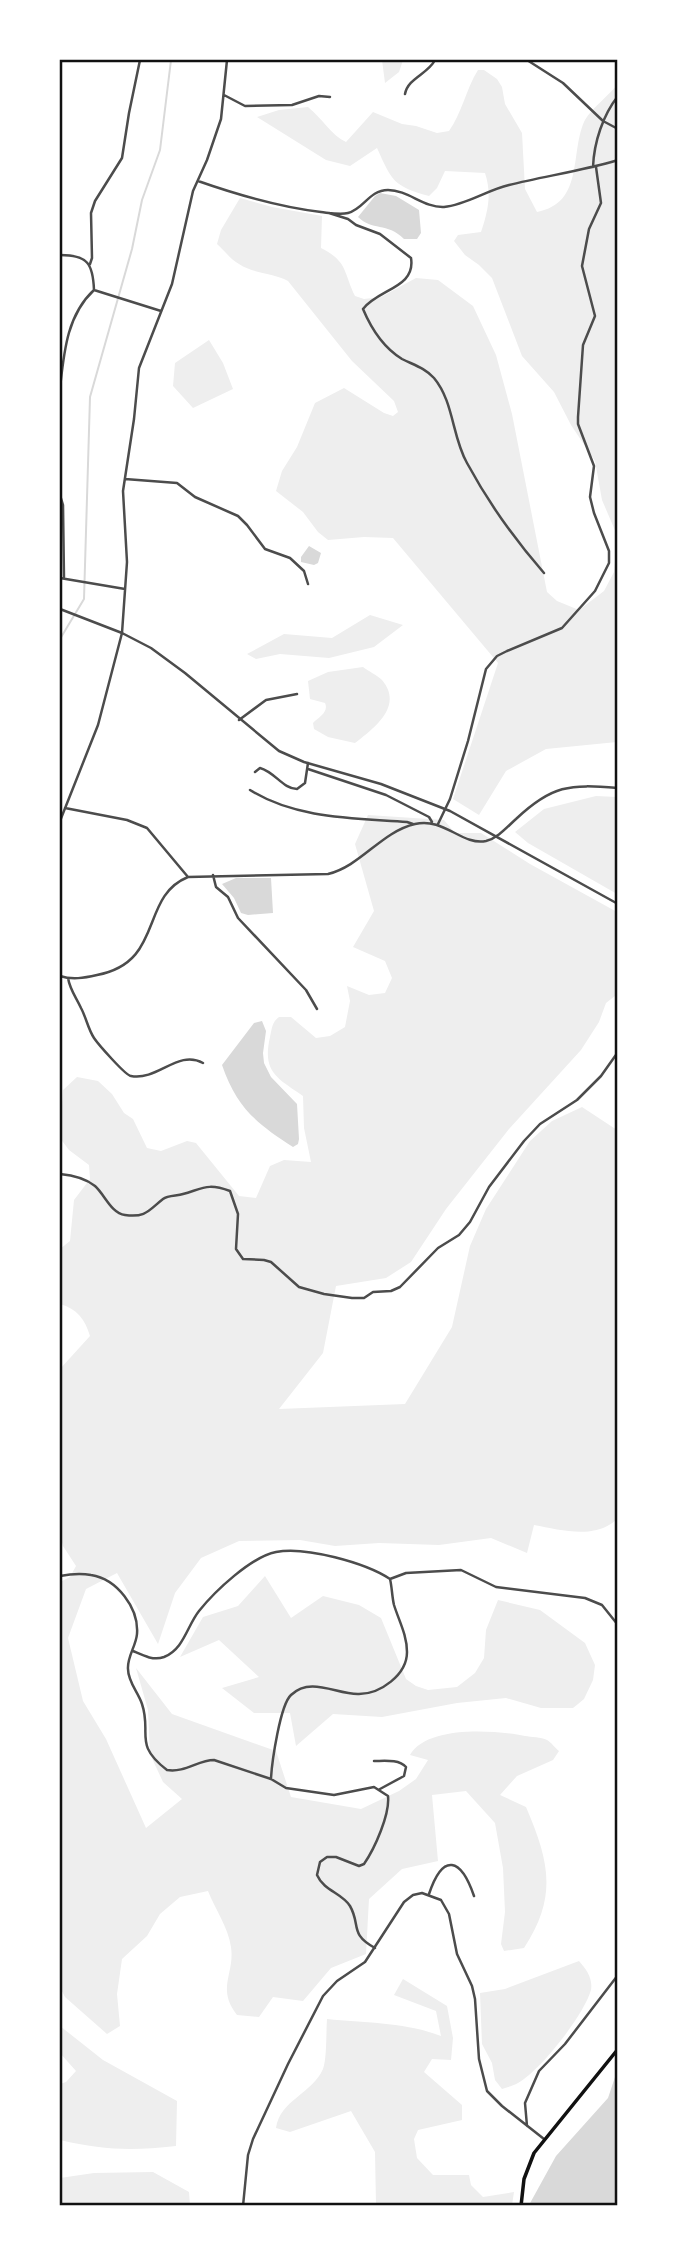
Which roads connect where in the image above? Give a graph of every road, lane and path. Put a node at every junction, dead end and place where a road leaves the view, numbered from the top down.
1 (141, 60) edge
2 (227, 60) edge
3 (435, 60) edge
4 (527, 60) edge
5 (405, 94) dead end
6 (224, 95) junction
7 (618, 96) edge
8 (330, 97) dead end
9 (603, 121) junction
10 (618, 129) edge
11 (618, 160) edge
12 (594, 167) junction
13 (198, 181) junction
14 (329, 213) junction
15 (60, 255) edge
16 (90, 264) junction
17 (94, 290) junction
18 (161, 311) junction
19 (60, 380) edge
20 (60, 388) edge
21 (125, 479) junction
22 (60, 495) edge
23 (544, 573) dead end
24 (62, 578) edge
25 (308, 584) dead end
26 (125, 589) junction
27 (60, 609) edge
28 (122, 633) junction
29 (296, 694) dead end
30 (239, 720) junction
31 (308, 764) junction
32 (308, 769) junction
33 (255, 772) dead end
34 (618, 788) edge
35 (250, 790) dead end
36 (65, 808) junction
37 (60, 821) edge
38 (432, 822) junction
39 (414, 824) junction
40 (438, 824) junction
41 (497, 836) junction
42 (213, 875) junction
43 (188, 877) junction
44 (618, 904) edge
45 (60, 976) edge
46 (68, 978) junction
47 (317, 1009) dead end
48 (618, 1052) edge
49 (203, 1063) dead end
50 (60, 1174) edge
51 (60, 1576) edge
52 (390, 1579) junction
53 (618, 1625) edge
54 (133, 1651) junction
55 (374, 1761) dead end
56 (271, 1779) junction
57 (380, 1789) junction
58 (429, 1894) junction
59 (474, 1896) dead end
60 (375, 1948) junction
61 (618, 1975) edge
62 (618, 2049) edge
63 (527, 2126) junction
64 (544, 2140) junction
65 (243, 2206) edge
66 (520, 2206) edge

1 - 16 street
2 - 6 street
3 - 5 street
4 - 9 street
6 - 8 street
6 - 13 street
7 - 9 street
9 - 10 street
9 - 12 street
11 - 12 street
12 - 14 street
12 - 40 street
13 - 14 street
13 - 18 street
14 - 23 street
15 - 16 street
16 - 17 street
17 - 18 street
17 - 19 street
18 - 21 street
19 - 20 street
21 - 25 street
21 - 26 street
22 - 24 street
24 - 26 street
26 - 28 street
27 - 28 street
28 - 30 street
28 - 36 street
29 - 30 street
30 - 31 street
31 - 32 street
31 - 41 street
32 - 33 street
32 - 38 street
34 - 41 street
35 - 39 street
36 - 37 street
36 - 43 street
38 - 39 street
38 - 40 street
39 - 42 street
40 - 41 street
41 - 44 street
42 - 43 street
42 - 47 street
43 - 46 street
45 - 46 street
46 - 49 street
48 - 50 street
51 - 54 street
52 - 53 street
52 - 54 street
52 - 56 street
54 - 56 street
55 - 57 street
56 - 57 street
57 - 60 street
58 - 59 street
58 - 60 street
58 - 63 street
60 - 65 street
61 - 63 street
62 - 64 main road
63 - 64 street
64 - 66 main road

